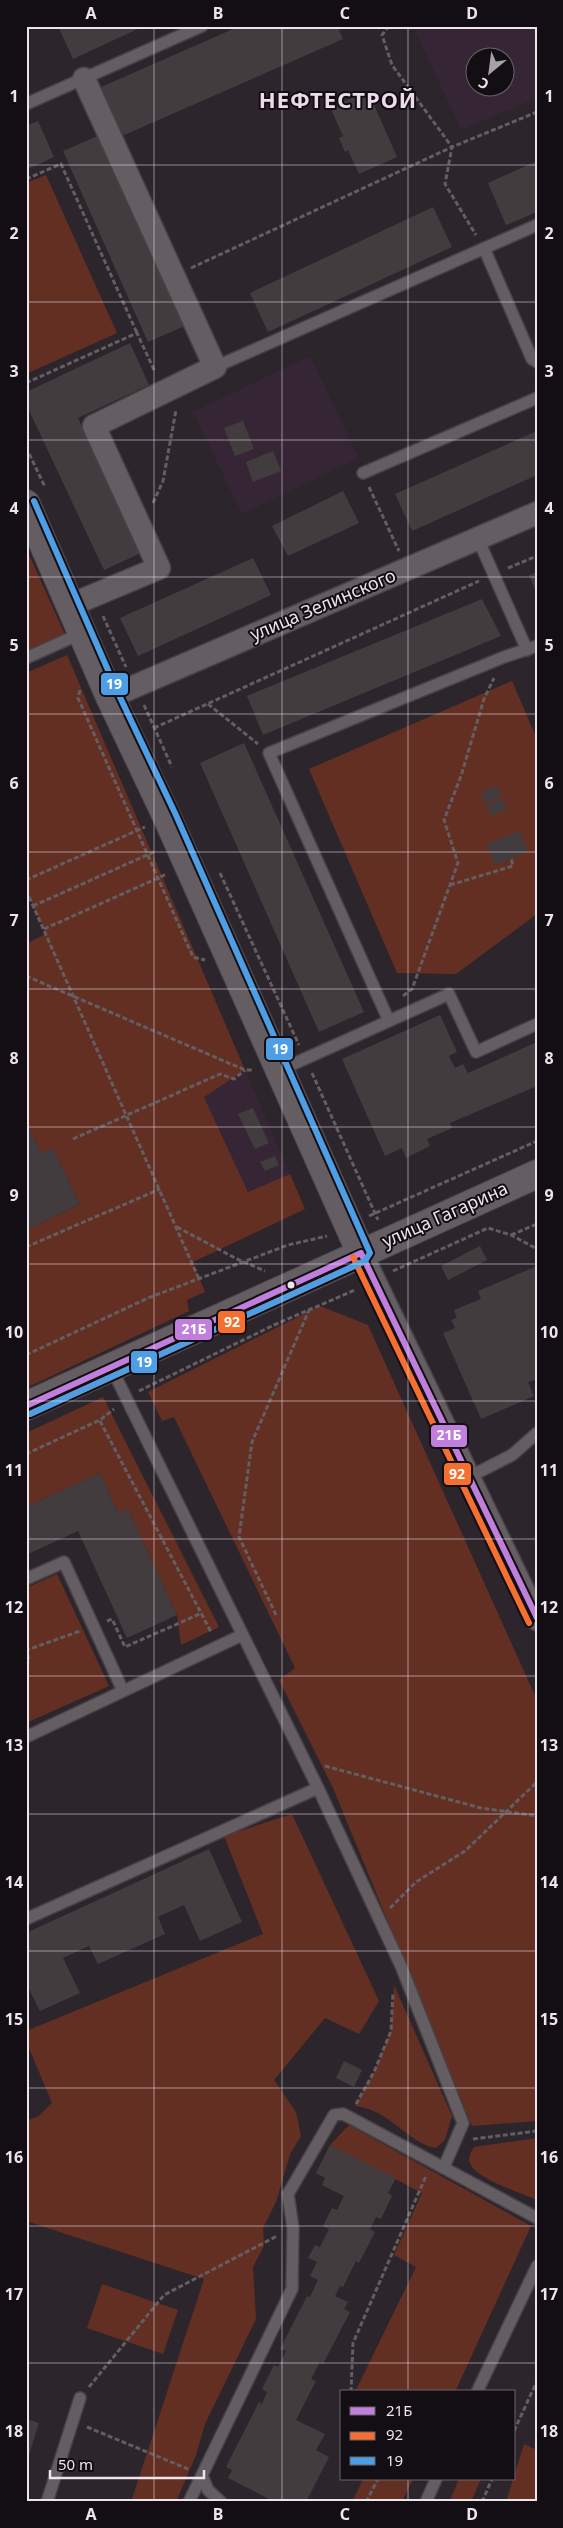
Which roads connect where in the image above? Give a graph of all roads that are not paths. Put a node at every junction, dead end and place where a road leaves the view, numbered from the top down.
1 (202, 26) edge
2 (84, 78) junction
3 (26, 104) edge
4 (537, 225) edge
5 (484, 248) junction
6 (537, 362) edge
7 (215, 367) junction
8 (537, 398) edge
9 (363, 473) road end
10 (26, 504) edge
11 (537, 513) edge
12 (478, 539) junction
13 (72, 605) junction
14 (84, 632) junction
15 (532, 648) edge
16 (26, 658) edge
17 (110, 697) junction
18 (387, 1016) junction
19 (537, 1024) edge
20 (280, 1070) junction
21 (537, 1174) edge
22 (361, 1253) junction
23 (111, 1367) junction
24 (26, 1406) edge
25 (537, 1433) edge
26 (469, 1477) junction
27 (26, 1579) edge
28 (537, 1619) edge
29 (242, 1635) junction
30 (123, 1691) junction
31 (26, 1737) edge
32 (318, 1788) junction
33 (26, 1919) edge
34 (444, 2167) junction
35 (537, 2218) edge
36 (537, 2266) edge
37 (479, 2390) edge
38 (80, 2398) road end
39 (202, 2475) junction
40 (436, 2480) edge
41 (47, 2502) edge
42 (189, 2502) edge
43 (222, 2502) edge
44 (426, 2502) edge

1 - 2 lane
2 - 3 lane
2 - 7 street
4 - 5 lane
5 - 6 lane
5 - 7 lane
7 - 13 street
8 - 9 lane
10 - 13 street
11 - 12 street, улица Зелинского
12 - 15 lane
12 - 17 street, улица Зелинского
13 - 14 street
14 - 16 lane
14 - 17 street
15 - 18 lane
17 - 20 street
18 - 19 lane
18 - 20 lane
20 - 22 street
21 - 22 street, улица Гагарина
22 - 23 street, улица Гагарина
22 - 26 street
23 - 24 street, улица Гагарина
23 - 29 lane
25 - 26 lane
26 - 28 street
27 - 30 lane
29 - 30 lane
29 - 32 lane
30 - 31 lane
32 - 33 lane
32 - 34 lane
34 - 35 lane
34 - 39 lane
36 - 37 lane
38 - 41 lane
39 - 42 lane
39 - 43 lane
40 - 44 lane

